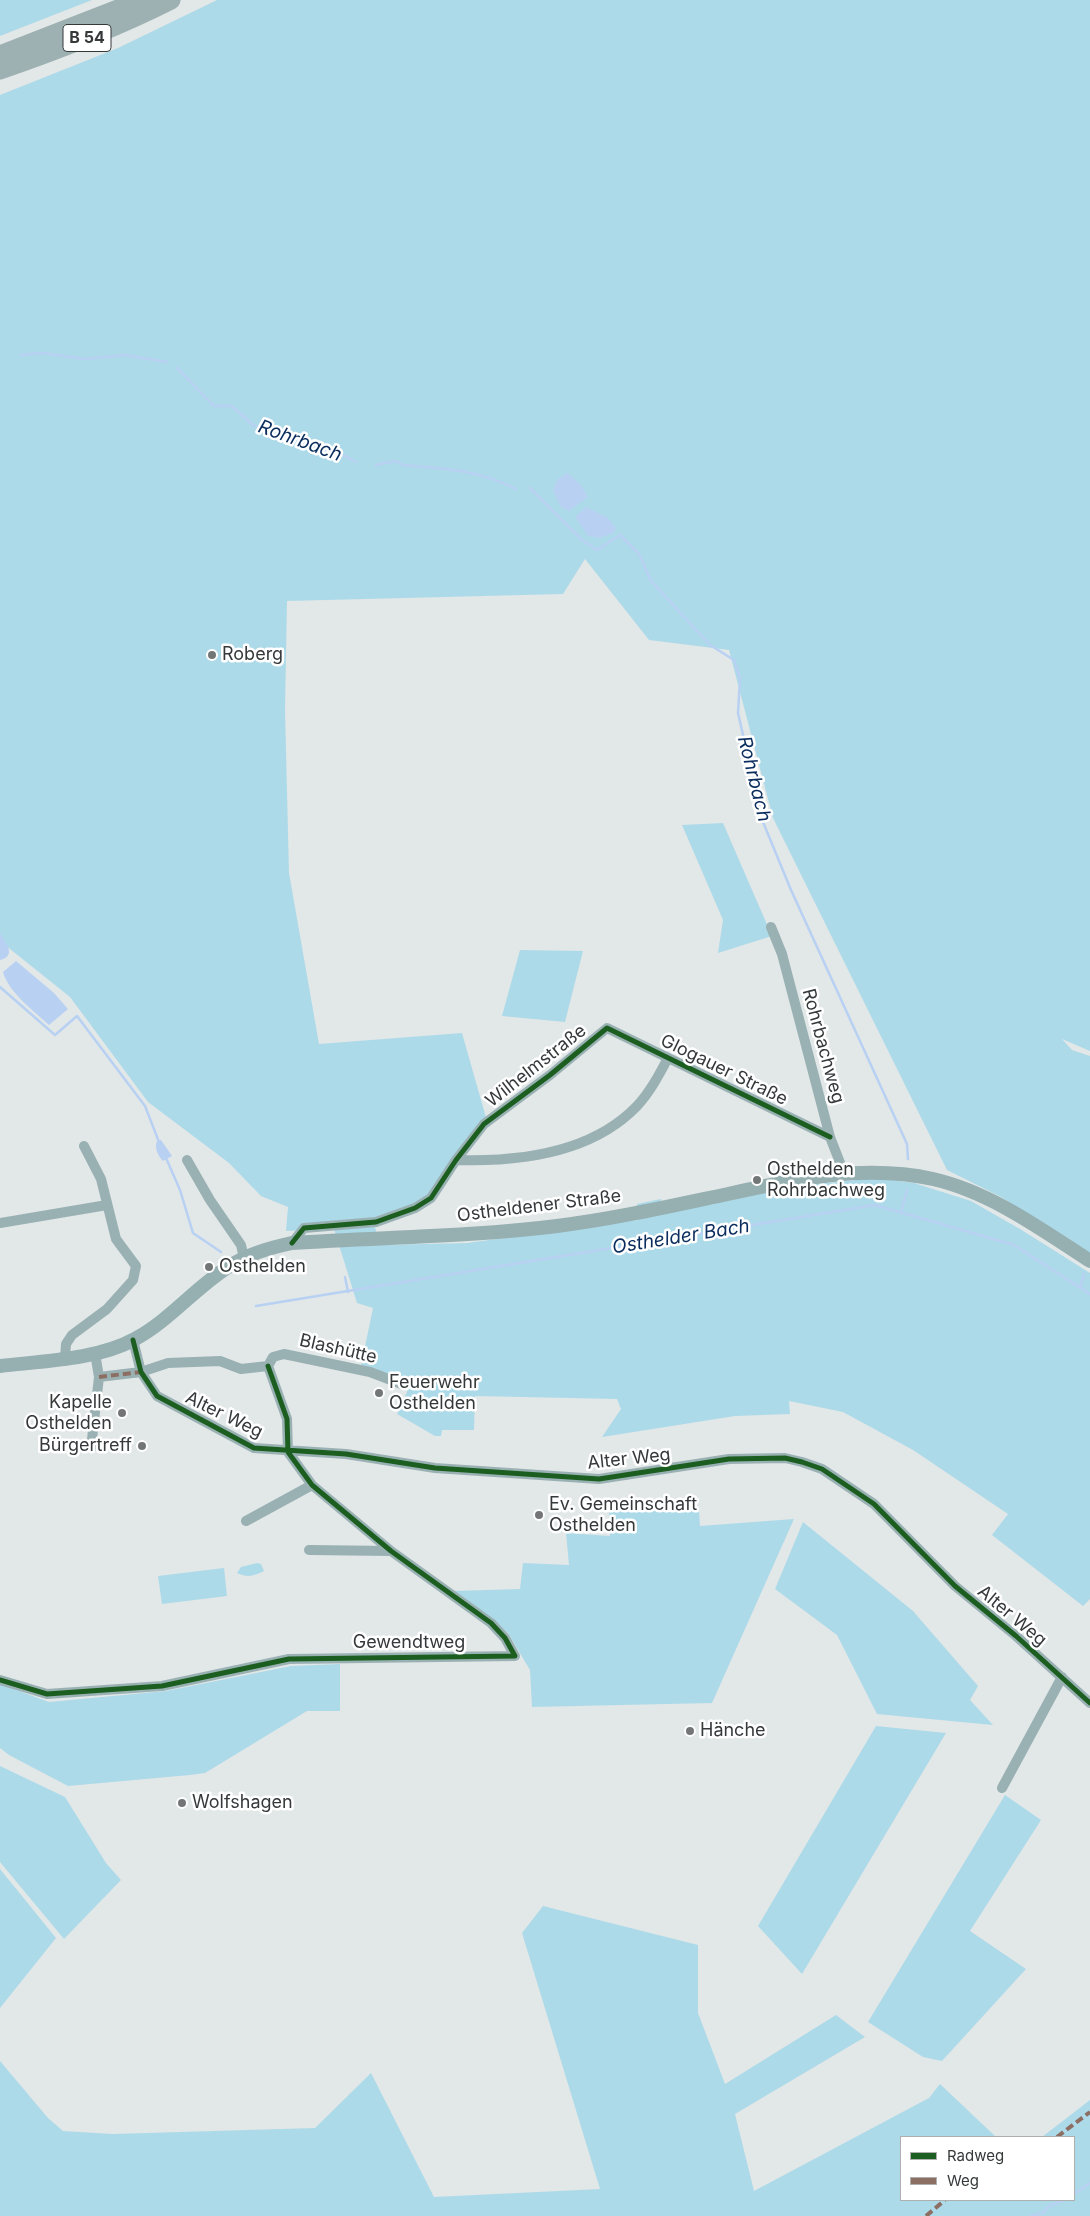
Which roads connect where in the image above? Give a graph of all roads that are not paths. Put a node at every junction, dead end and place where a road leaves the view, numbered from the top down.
1 (142, 0) edge
2 (171, 0) edge
3 (0, 55) edge
4 (0, 70) edge
5 (771, 927) dead end
6 (606, 1028) joint
7 (668, 1058) junction
8 (830, 1138) junction
9 (84, 1146) dead end
10 (187, 1160) dead end
11 (456, 1160) junction
12 (844, 1173) junction
13 (107, 1205) junction
14 (0, 1223) edge
15 (292, 1243) junction
16 (244, 1258) junction
17 (1090, 1261) edge
18 (133, 1340) junction
19 (95, 1353) junction
20 (65, 1358) junction
21 (0, 1366) edge
22 (268, 1366) junction
23 (141, 1372) junction
24 (99, 1377) junction
25 (404, 1385) dead end
26 (91, 1448) dead end
27 (288, 1452) junction
28 (312, 1485) junction
29 (246, 1521) dead end
30 (309, 1550) dead end
31 (391, 1551) junction
32 (1062, 1677) junction
33 (0, 1680) edge
34 (1090, 1703) edge
35 (1002, 1788) dead end

1 - 3 highway, B 54
2 - 4 highway, B 54
5 - 8 street, Rohrbachweg
6 - 7 street, Glogauer Straße
6 - 11 street, Wilhelmstraße
7 - 8 street, Glogauer Straße
7 - 11 street
8 - 12 street, Rohrbachweg
9 - 13 street
10 - 16 street
11 - 15 street, Wilhelmstraße
12 - 15 main road, Ostheldener Straße
12 - 17 main road, Ostheldener Straße
13 - 14 street
13 - 20 street
15 - 16 main road, Ostheldener Straße
16 - 18 main road, Ostheldener Straße
18 - 19 main road, Ostheldener Straße
18 - 23 street, Alter Weg
19 - 20 main road, Ostheldener Straße
19 - 24 street
20 - 21 main road, Ostheldener Straße
22 - 23 street, Blashütte
22 - 25 street, Blashütte
22 - 27 street
23 - 24 street, Blashütte
23 - 27 street, Alter Weg
24 - 26 street
27 - 28 street, Gewendtweg
27 - 32 street, Alter Weg
28 - 29 street
28 - 31 street, Gewendtweg
30 - 31 street
31 - 33 street, Gewendtweg
32 - 34 street, Alter Weg
32 - 35 street

